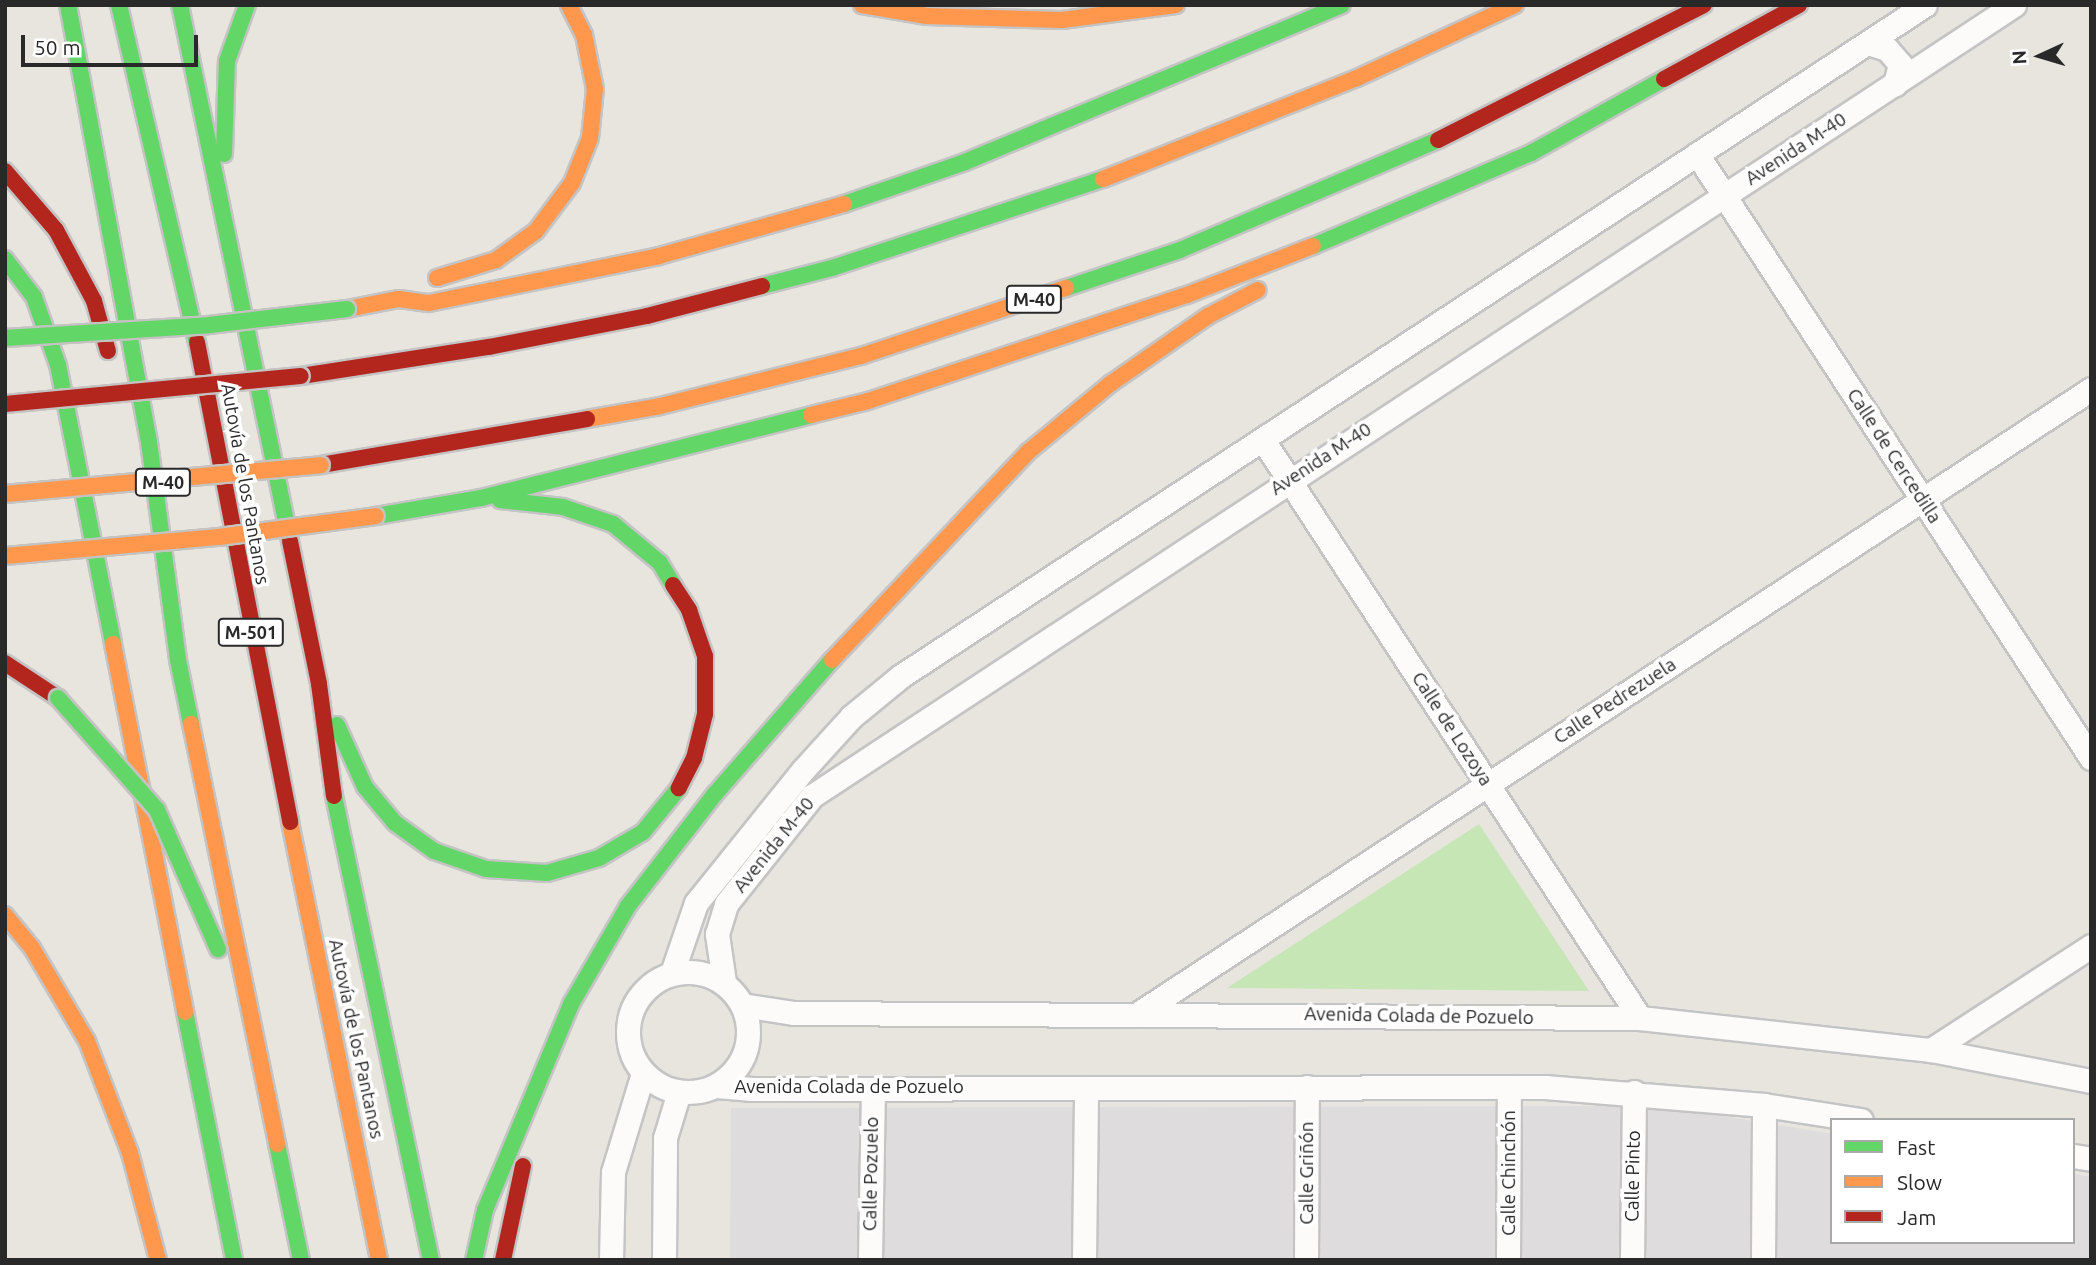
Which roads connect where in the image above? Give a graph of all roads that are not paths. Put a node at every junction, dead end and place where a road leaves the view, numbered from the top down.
1 (68, 5) edge
2 (119, 5) edge
3 (180, 5) edge
4 (247, 5) edge
5 (569, 5) edge
6 (862, 5) edge
7 (1176, 5) edge
8 (1342, 5) edge
9 (1515, 5) edge
10 (1704, 5) edge
11 (1799, 5) edge
12 (1925, 5) edge
13 (2014, 5) edge
14 (1868, 43) junction
15 (1895, 84) junction
16 (1697, 154) junction
17 (5, 171) edge
18 (220, 194) junction
19 (1724, 196) junction
20 (1386, 218) junction
21 (5, 259) edge
22 (399, 299) junction
23 (20, 314) dead end
24 (5, 338) edge
25 (2091, 389) edge
26 (5, 404) edge
27 (1263, 440) junction
28 (74, 457) junction
29 (1290, 480) junction
30 (5, 494) edge
31 (481, 498) junction
32 (1922, 500) junction
33 (5, 556) edge
34 (178, 660) junction
35 (5, 663) edge
36 (319, 684) junction
37 (2091, 758) edge
38 (1488, 785) junction
39 (5, 915) edge
40 (2091, 946) edge
41 (672, 972) junction
42 (724, 982) junction
43 (743, 1005) junction
44 (1139, 1013) junction
45 (1640, 1018) junction
46 (1931, 1050) junction
47 (643, 1073) junction
48 (544, 1074) junction
49 (2091, 1081) edge
50 (717, 1086) junction
51 (1307, 1087) junction
52 (1509, 1087) junction
53 (1086, 1088) junction
54 (873, 1089) junction
55 (679, 1092) junction
56 (1634, 1092) junction
57 (1764, 1105) junction
58 (273, 1112) junction
59 (1848, 1118) edge
60 (130, 1153) junction
61 (137, 1247) dead end
62 (158, 1260) edge
63 (234, 1260) edge
64 (301, 1260) edge
65 (379, 1260) edge
66 (431, 1260) edge
67 (474, 1260) edge
68 (503, 1260) edge
69 (611, 1260) edge
70 (664, 1260) edge
71 (870, 1260) edge
72 (1084, 1260) edge
73 (1306, 1260) edge
74 (1508, 1260) edge
75 (1632, 1260) edge
76 (1763, 1260) edge

1 - 34 highway
2 - 65 highway, Autovía de los Pantanos / M-501
3 - 18 highway
4 - 18 highway
5 - 22 highway
6 - 7 highway
8 - 22 highway
9 - 26 highway, bridge
10 - 30 highway, M-40, bridge
11 - 20 highway
12 - 14 street, Avenida M-40
13 - 15 street, Avenida M-40
14 - 15 street
14 - 16 street, Avenida M-40
15 - 19 street, Avenida M-40
16 - 19 street, Calle de Cercedilla
16 - 27 street, Avenida M-40
17 - 34 highway
18 - 36 highway
19 - 29 street, Avenida M-40
19 - 32 street, Calle de Cercedilla
20 - 31 highway
20 - 48 highway
21 - 28 highway
22 - 24 highway, bridge
23 - 28 highway
25 - 32 street, Calle Pedrezuela
27 - 29 street, Calle de Lozoya
27 - 41 street, Avenida M-40
28 - 63 highway
29 - 38 street, Calle de Lozoya
29 - 42 street, Avenida M-40
31 - 33 highway, bridge
31 - 36 highway
32 - 37 street, Calle de Cercedilla
32 - 38 street, Calle Pedrezuela
34 - 58 highway
35 - 58 highway, bridge
36 - 66 highway
38 - 44 street, Calle Pedrezuela
38 - 45 street, Calle de Lozoya
39 - 60 highway
40 - 46 street
41 - 42 street
41 - 47 street
42 - 43 street
43 - 44 street, Avenida Colada de Pozuelo
43 - 50 street
44 - 45 street, Avenida Colada de Pozuelo
45 - 46 street, Avenida Colada de Pozuelo
46 - 49 street, Avenida Colada de Pozuelo
47 - 55 street
47 - 69 street
48 - 67 highway
48 - 68 highway
50 - 54 street, Avenida Colada de Pozuelo
50 - 55 street
51 - 52 street, Avenida Colada de Pozuelo
51 - 53 street, Avenida Colada de Pozuelo
51 - 73 street, Calle Griñón
52 - 56 street, Avenida Colada de Pozuelo
52 - 74 street, Calle Chinchón
53 - 54 street, Avenida Colada de Pozuelo
53 - 72 street
54 - 71 street, Calle Pozuelo
55 - 70 street
56 - 57 street, Avenida Colada de Pozuelo
56 - 75 street, Calle Pinto
57 - 59 street, Avenida Colada de Pozuelo
57 - 76 street
58 - 64 highway
60 - 61 highway
60 - 62 highway

